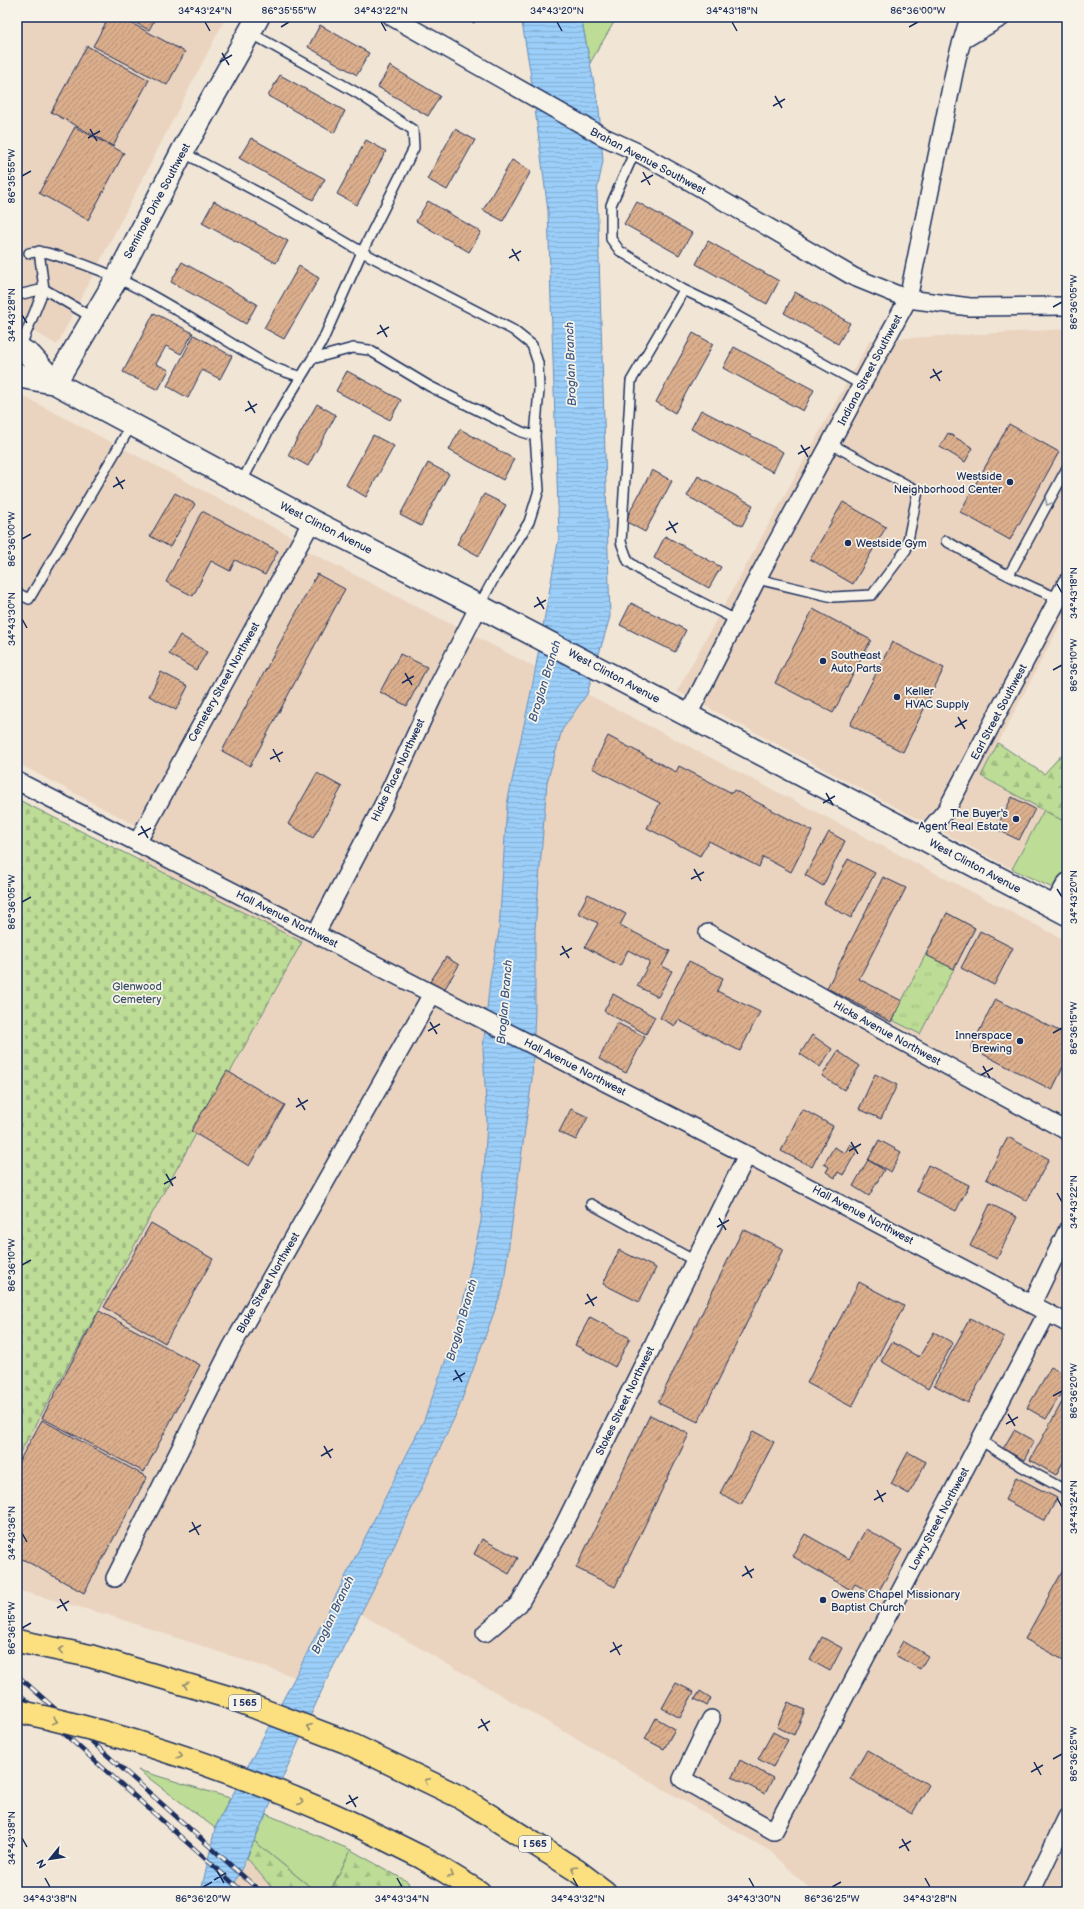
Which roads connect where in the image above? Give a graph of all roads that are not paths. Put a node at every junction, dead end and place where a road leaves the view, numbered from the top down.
1 (392, 17) edge
2 (967, 17) edge
3 (1002, 17) edge
4 (253, 25) edge
5 (963, 40) junction
6 (635, 151) junction
7 (182, 152) junction
8 (39, 251) junction
9 (362, 252) junction
10 (29, 253) dead end
11 (117, 278) junction
12 (44, 289) junction
13 (684, 290) junction
14 (17, 294) edge
15 (908, 299) junction
16 (1067, 306) edge
17 (93, 318) junction
18 (18, 348) edge
19 (312, 359) junction
20 (17, 374) edge
21 (301, 377) junction
22 (55, 383) junction
23 (862, 386) junction
24 (132, 424) junction
25 (535, 436) junction
26 (831, 444) junction
27 (1067, 468) edge
28 (241, 483) junction
29 (312, 521) junction
30 (946, 541) dead end
31 (1009, 575) junction
32 (757, 579) junction
33 (1067, 582) edge
34 (17, 593) edge
35 (1058, 598) junction
36 (479, 606) junction
37 (736, 620) junction
38 (688, 715) junction
39 (17, 781) edge
40 (923, 838) junction
41 (137, 843) junction
42 (1067, 882) edge
43 (1059, 911) edge
44 (316, 933) junction
45 (708, 933) dead end
46 (432, 994) junction
47 (1067, 1131) edge
48 (747, 1155) junction
49 (591, 1204) dead end
50 (1067, 1231) edge
51 (695, 1260) junction
52 (1032, 1304) junction
53 (1048, 1312) junction
54 (1067, 1323) edge
55 (980, 1440) junction
56 (1067, 1491) edge
57 (115, 1578) dead end
58 (485, 1633) dead end
59 (17, 1641) edge
60 (17, 1711) edge
61 (711, 1719) dead end
62 (1067, 1817) edge
63 (479, 1892) edge
64 (606, 1892) edge
65 (1031, 1892) edge

1 - 6 street, Brahan Avenue Southwest
2 - 5 street, Indiana Street Southwest
3 - 5 street
4 - 7 street, Seminole Drive Southwest
4 - 9 lane
5 - 15 street, Indiana Street Southwest
6 - 13 lane
6 - 15 street, Brahan Avenue Southwest
7 - 9 lane
7 - 11 street, Seminole Drive Southwest
8 - 10 lane
8 - 11 lane
8 - 12 lane
9 - 19 lane
9 - 25 lane
11 - 17 street, Seminole Drive Southwest
11 - 21 lane
12 - 14 lane
12 - 17 lane
12 - 18 lane
13 - 23 lane
13 - 37 lane
15 - 16 street, Brahan Avenue Southwest
15 - 23 street, Indiana Street Southwest
17 - 22 street, Seminole Drive Southwest
18 - 22 street, West Clinton Avenue
19 - 21 lane
19 - 25 lane
20 - 22 street, West Clinton Avenue
21 - 28 lane
22 - 24 street, West Clinton Avenue
23 - 26 street, Indiana Street Southwest
24 - 28 street, West Clinton Avenue
24 - 34 lane
25 - 36 lane
26 - 32 street, Indiana Street Southwest
26 - 32 lane
27 -> 31 lane
28 - 29 street, West Clinton Avenue
29 - 36 street, West Clinton Avenue
29 - 41 street, Cemetery Street Northwest
30 - 31 lane
31 - 35 lane
32 - 37 street, Indiana Street Southwest
33 - 35 street, Earl Street Southwest
35 - 40 street, Earl Street Southwest
36 - 38 street, West Clinton Avenue
36 - 44 street, Hicks Place Northwest
37 - 38 street, Indiana Street Southwest
38 - 40 street, West Clinton Avenue
39 - 41 street, Hall Avenue Northwest
40 - 43 street, West Clinton Avenue
41 - 44 street, Hall Avenue Northwest
42 - 43 street
44 - 46 street, Hall Avenue Northwest
45 - 47 street, Hicks Avenue Northwest
46 - 48 street, Hall Avenue Northwest
46 - 57 street, Blake Street Northwest
48 - 51 street, Stokes Street Northwest
48 - 52 street, Hall Avenue Northwest
49 - 51 lane
50 - 52 street
51 - 58 street, Stokes Street Northwest
52 - 53 street, Hall Avenue Northwest
53 - 54 street, Hall Avenue Northwest
53 - 55 street, Lowry Street Northwest
55 - 56 lane
55 - 61 street, Lowry Street Northwest
64 -> 59 highway, I 565
60 -> 63 highway, bridge
62 - 65 street

